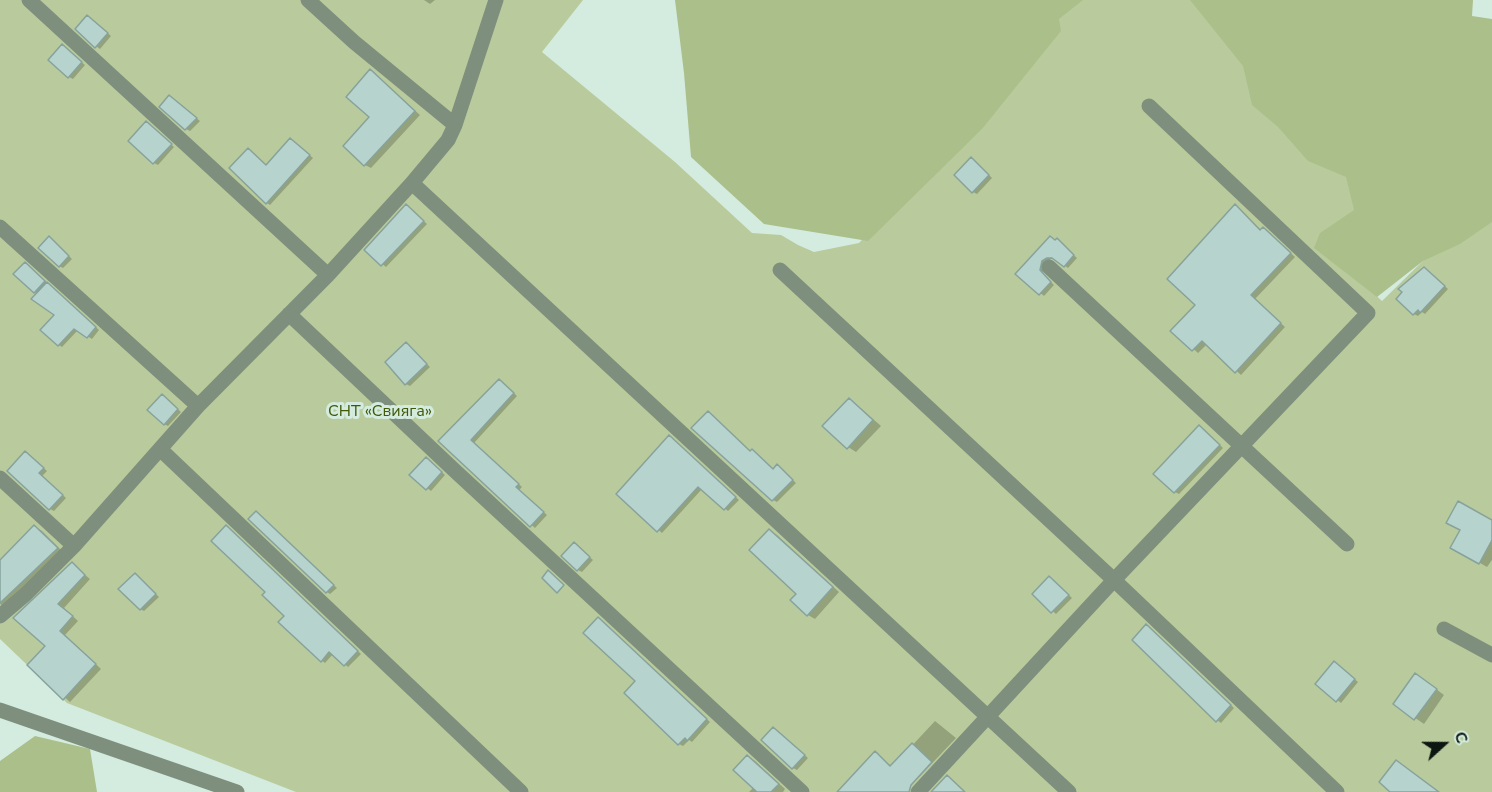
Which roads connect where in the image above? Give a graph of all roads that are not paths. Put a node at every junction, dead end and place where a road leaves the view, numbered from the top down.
1 (28, 0) edge
2 (308, 0) edge
3 (496, 0) edge
4 (1149, 106) dead end
5 (456, 125) junction
6 (412, 183) junction
7 (0, 227) edge
8 (1049, 267) dead end
9 (780, 270) dead end
10 (328, 275) junction
11 (289, 314) junction
12 (198, 406) junction
13 (1240, 445) junction
14 (160, 448) junction
15 (0, 478) edge
16 (1347, 544) dead end
17 (74, 546) junction
18 (1114, 580) junction
19 (0, 616) edge
20 (1444, 628) dead end
21 (1492, 655) edge
22 (0, 710) edge
23 (987, 716) junction
24 (237, 792) edge
25 (521, 792) edge
26 (802, 792) edge
27 (918, 792) edge
28 (1069, 792) edge
29 (1337, 792) edge

1 - 10 lane
2 - 5 lane
3 - 5 lane
4 - 13 lane
5 - 6 lane
6 - 10 lane
6 - 23 lane
7 - 12 lane
8 - 13 lane
9 - 18 lane
10 - 11 lane
11 - 12 lane
11 - 26 lane
12 - 14 lane
13 - 16 lane
13 - 18 lane
14 - 17 lane
14 - 25 lane
15 - 17 lane
17 - 19 lane
18 - 23 lane
18 - 29 lane
20 - 21 lane
22 - 24 lane
23 - 27 lane
23 - 28 lane

